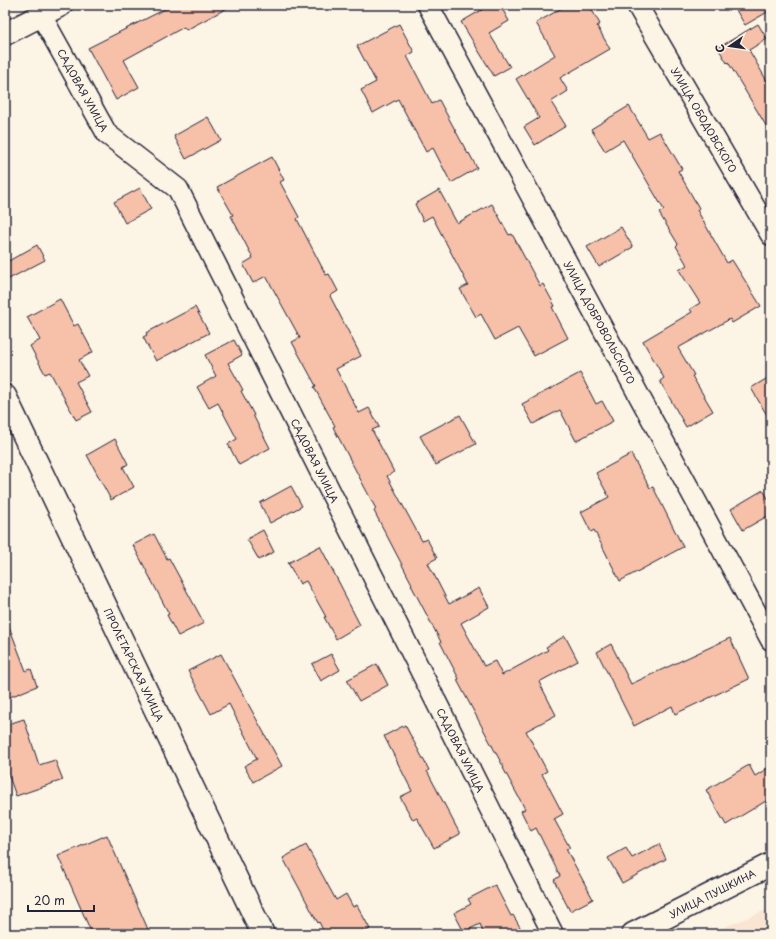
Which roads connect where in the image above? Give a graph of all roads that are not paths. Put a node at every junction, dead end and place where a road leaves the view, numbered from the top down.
1 (61, 5) edge
2 (428, 5) edge
3 (637, 5) edge
4 (41, 15) junction
5 (5, 34) edge
6 (771, 235) edge
7 (5, 396) edge
8 (771, 640) edge
9 (771, 864) edge
10 (263, 934) edge
11 (553, 934) edge
12 (633, 934) edge

1 - 4 street
2 - 8 street, УЛИЦА ДОБРОВОЛЬСКОГО
3 - 6 street, УЛИЦА ОБОДОВСКОГО
4 - 5 street
4 - 11 street, САДОВАЯ УЛИЦА
7 - 10 street, ПРОЛЕТАРСКАЯ УЛИЦА
9 - 12 street, УЛИЦА ПУШКИНА

